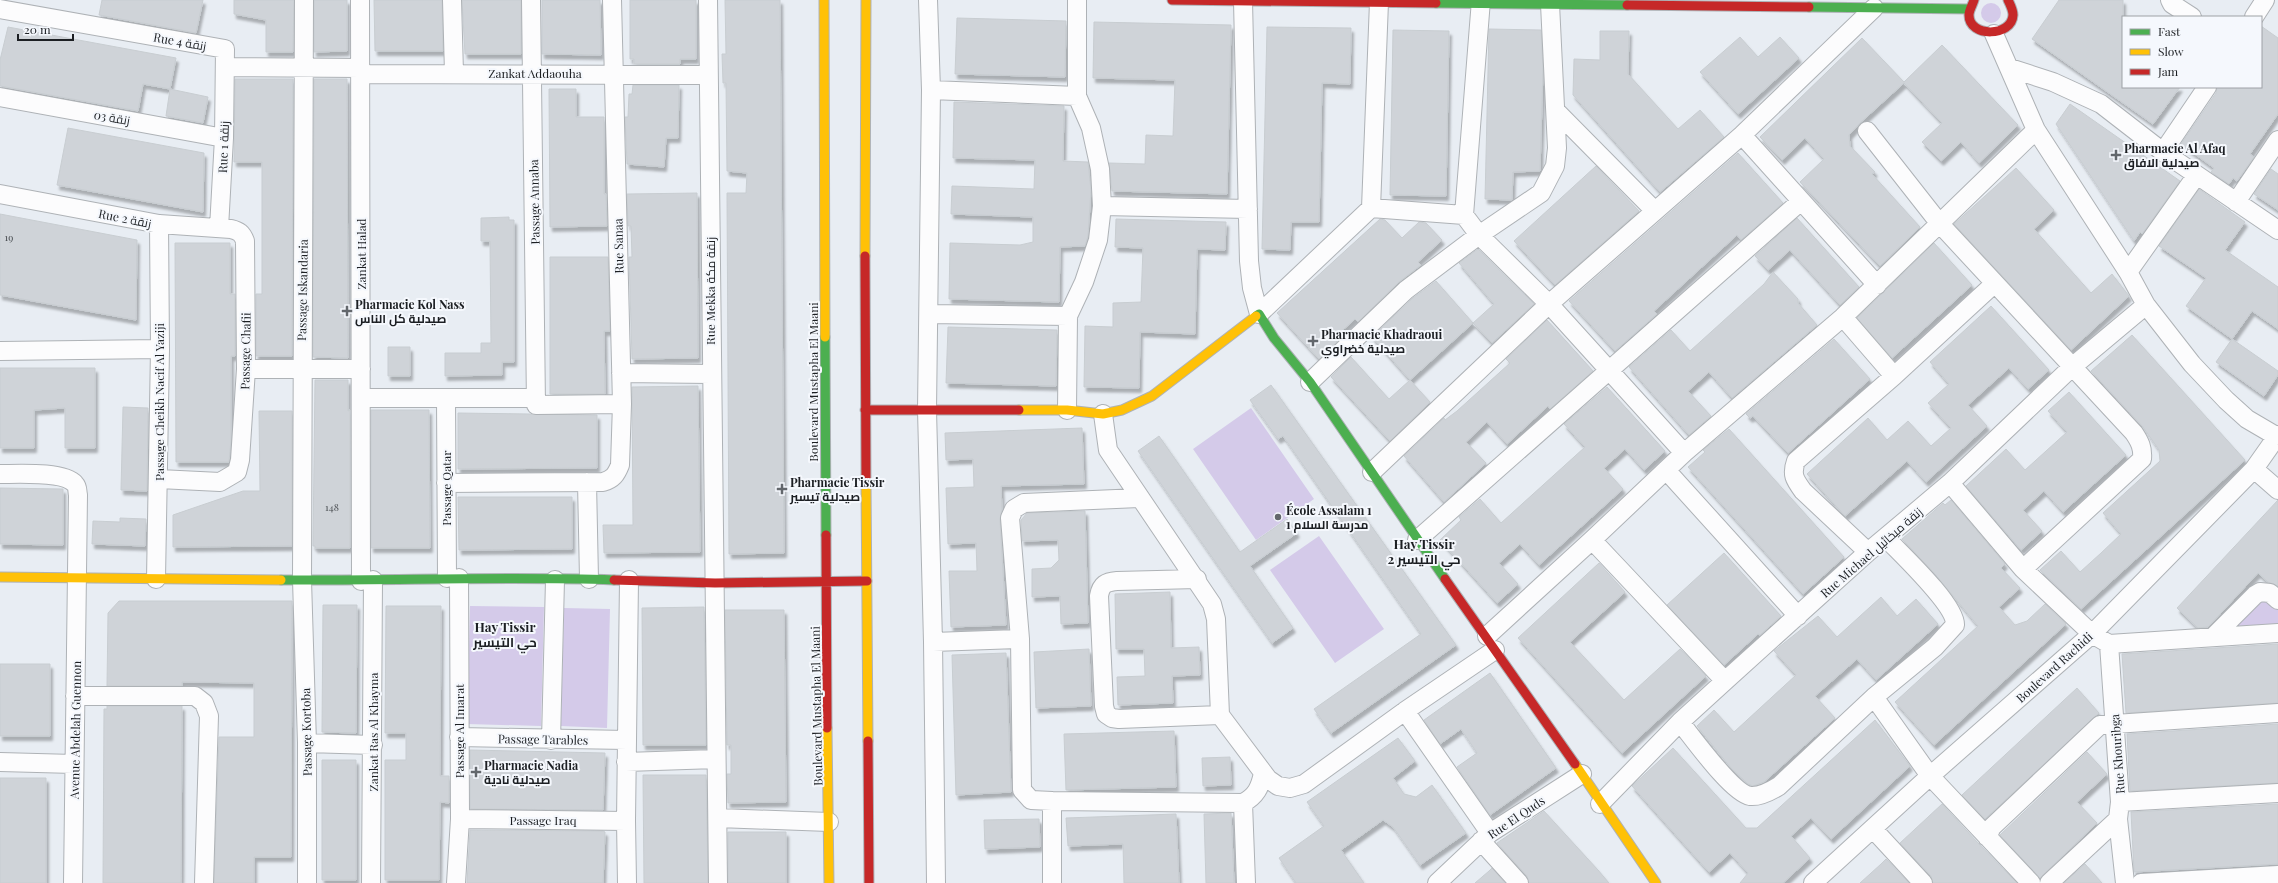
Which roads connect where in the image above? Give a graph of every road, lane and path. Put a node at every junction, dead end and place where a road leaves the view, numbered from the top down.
1 (304, 0) edge
2 (360, 0) edge
3 (452, 0) edge
4 (531, 0) edge
5 (612, 0) edge
6 (708, 0) edge
7 (824, 0) edge
8 (866, 0) edge
9 (928, 0) edge
10 (1077, 0) edge
11 (1172, 0) edge
12 (1205, 0) edge
13 (1974, 0) edge
14 (2009, 0) edge
15 (2170, 0) edge
16 (2265, 0) edge
17 (1243, 1) edge
18 (1283, 1) edge
19 (1387, 2) edge
20 (1481, 2) edge
21 (1550, 4) junction
22 (1874, 8) junction
23 (0, 9) edge
24 (1970, 9) junction
25 (2190, 16) edge
26 (2255, 16) edge
27 (1994, 34) junction
28 (225, 67) junction
29 (305, 67) junction
30 (2010, 68) junction
31 (361, 71) junction
32 (454, 73) junction
33 (532, 73) junction
34 (614, 74) junction
35 (708, 74) junction
36 (2206, 88) edge
37 (931, 90) junction
38 (1077, 96) junction
39 (0, 97) edge
40 (1556, 111) junction
41 (2036, 130) junction
42 (1867, 131) dead end
43 (1742, 135) junction
44 (224, 138) junction
45 (2278, 140) edge
46 (2162, 152) junction
47 (2196, 176) junction
48 (0, 194) edge
49 (1801, 201) junction
50 (2236, 202) junction
51 (1102, 206) junction
52 (1371, 208) junction
53 (1248, 209) junction
54 (1655, 211) junction
55 (1464, 216) junction
56 (159, 224) junction
57 (1940, 224) junction
58 (219, 228) junction
59 (2278, 230) edge
60 (1479, 235) junction
61 (245, 241) joint
62 (2128, 272) junction
63 (1994, 284) junction
64 (1877, 285) junction
65 (1549, 304) junction
66 (2146, 305) junction
67 (929, 314) junction
68 (1259, 314) junction
69 (1068, 316) junction
70 (1843, 317) junction
71 (160, 348) junction
72 (0, 351) edge
73 (2072, 366) junction
74 (246, 369) junction
75 (361, 369) junction
76 (302, 370) junction
77 (1609, 370) junction
78 (621, 373) junction
79 (711, 374) junction
80 (1894, 376) junction
81 (1310, 382) junction
82 (361, 398) junction
83 (446, 398) junction
84 (536, 401) junction
85 (622, 404) junction
86 (866, 410) junction
87 (927, 410) junction
88 (1068, 410) junction
89 (1103, 414) junction
90 (2277, 435) edge
91 (1684, 453) junction
92 (2254, 469) junction
93 (1666, 470) junction
94 (1372, 472) junction
95 (0, 474) edge
96 (159, 479) junction
97 (595, 482) junction
98 (446, 483) junction
99 (1950, 483) junction
100 (2278, 490) edge
101 (1139, 498) junction
102 (1886, 538) junction
103 (1417, 540) junction
104 (1592, 540) junction
105 (1868, 552) junction
106 (2022, 570) junction
107 (0, 577) edge
108 (77, 578) junction
109 (453, 578) junction
110 (156, 579) junction
111 (589, 579) junction
112 (1197, 579) junction
113 (302, 580) junction
114 (555, 580) junction
115 (629, 580) junction
116 (367, 581) junction
117 (866, 581) junction
118 (826, 582) junction
119 (715, 583) junction
120 (2278, 600) edge
121 (1798, 616) junction
122 (2278, 633) edge
123 (2092, 634) junction
124 (2214, 636) junction
125 (1020, 639) junction
126 (933, 642) junction
127 (1491, 643) junction
128 (2109, 644) junction
129 (1725, 680) junction
130 (75, 696) junction
131 (1874, 697) junction
132 (1405, 711) junction
133 (2278, 713) edge
134 (1220, 715) junction
135 (1680, 722) junction
136 (2115, 723) junction
137 (459, 737) junction
138 (551, 740) junction
139 (627, 740) junction
140 (307, 743) junction
141 (373, 745) junction
142 (716, 760) junction
143 (0, 762) edge
144 (626, 762) junction
145 (74, 764) junction
146 (1263, 774) junction
147 (1582, 774) junction
148 (1930, 776) junction
149 (2278, 793) edge
150 (1052, 801) junction
151 (1243, 803) junction
152 (1600, 804) junction
153 (2119, 811) junction
154 (718, 818) junction
155 (460, 819) junction
156 (626, 821) junction
157 (829, 822) junction
158 (1873, 829) junction
159 (1987, 836) junction
160 (1485, 837) junction
161 (2278, 875) edge
162 (72, 883) edge
163 (204, 883) edge
164 (307, 883) edge
165 (371, 883) edge
166 (456, 883) edge
167 (627, 883) edge
168 (718, 883) edge
169 (829, 883) edge
170 (869, 883) edge
171 (936, 883) edge
172 (1052, 883) edge
173 (1246, 883) edge
174 (1437, 883) edge
175 (1519, 883) edge
176 (1656, 883) edge
177 (1813, 883) edge
178 (1923, 883) edge
179 (2031, 883) edge
180 (2049, 883) edge
181 (2125, 883) edge
182 (2142, 883) edge

1 - 29 street, Passage Iskandaria
2 - 31 street, Zankat Halad
3 - 32 street
4 - 33 street, Passage Annaba
5 - 34 street, Rue Sanaa
6 - 35 street, Rue Mekka زنقة مكة
7 - 118 street, Boulevard Mustapha El Maani
8 - 86 street
9 - 37 street
10 - 38 street
11 - 12 street
12 - 17 street
13 - 24 street
14 - 27 street
15 - 25 street
16 - 26 street
17 - 18 street
17 - 53 street
18 - 19 street
19 - 20 street
19 - 52 street
20 - 21 street
20 - 55 street
21 - 22 street
21 - 40 street
22 - 24 street
22 - 43 street
23 - 28 street, Rue 4 زنقة
24 - 27 street
27 - 30 street
28 - 29 street, Zankat Addaouha
28 - 44 street, Rue 1 زنقة
29 - 31 street, Zankat Addaouha
29 - 76 street, Passage Iskandaria
30 - 41 street
30 - 46 street
31 - 32 street, Zankat Addaouha
31 - 75 street, Zankat Halad
32 - 33 street, Zankat Addaouha
33 - 34 street, Zankat Addaouha
33 - 84 street, Passage Annaba
34 - 35 street, Zankat Addaouha
34 - 78 street, Rue Sanaa
35 - 79 street, Rue Mekka زنقة مكة
36 - 46 street
37 - 38 street
37 - 67 street
38 - 51 street
39 - 44 street, زنقة 03
40 - 54 street
40 - 60 street
41 - 57 street
41 - 62 street
42 - 57 street
43 - 49 street
43 - 54 street
44 - 58 street, Rue 1 زنقة
45 - 50 street
46 - 47 street
47 - 50 street
47 - 62 street
48 - 56 street, Rue 2 زنقة
49 - 64 street
49 - 77 street
50 - 59 street
51 - 53 street
51 - 69 street
52 - 55 street
52 - 68 street
53 - 68 street
54 - 65 street
55 - 60 street
56 - 58 street, Rue 2 زنقة
56 - 71 street, Passage Cheikh Nacif Al Yaziji
57 - 63 street
57 - 64 street
58 - 61 street, Rue 2 زنقة
60 - 65 street
60 - 81 street
61 - 74 street, Passage Chafii
62 - 66 street
63 - 73 street
63 - 80 street
64 - 70 street
65 - 77 street
65 - 94 street
66 - 73 street, Rue Michael زنقة ميخائيل
66 - 90 street
67 - 69 street
67 - 87 street
68 - 81 street
68 - 89 street
69 - 88 street
70 - 80 street
70 - 91 street
71 - 72 street
71 - 96 street, Passage Cheikh Nacif Al Yaziji
73 - 99 street, Rue Michael زنقة ميخائيل
73 - 106 street
74 - 76 street
74 - 96 street, Passage Chafii
75 - 76 street
75 - 82 street, Zankat Halad
76 - 113 street, Passage Iskandaria
77 - 91 street
77 - 103 street
78 - 79 street
78 - 85 street, Rue Sanaa
79 - 119 street, Rue Mekka زنقة مكة
80 - 105 street
81 - 94 street
82 - 83 street
82 - 116 street, Zankat Halad
83 - 84 street
83 - 98 street, Passage Qatar
84 - 85 street
85 - 97 street, Rue Sanaa
86 - 87 street
86 - 117 street
87 - 88 street
87 - 126 street
88 - 89 street
89 - 101 street
90 - 92 street, Boulevard Rachidi
91 - 93 street
92 - 100 street
92 - 123 street, Boulevard Rachidi
93 - 104 street
93 - 121 street
94 - 103 street
95 - 108 street, Avenue Abdelah Guennon
96 - 110 street, Passage Cheikh Nacif Al Yaziji
97 - 98 street
97 - 111 street
98 - 109 street, Passage Qatar
99 - 102 street, Rue Michael زنقة ميخائيل
99 - 106 street
101 - 112 street
101 - 125 street
102 - 105 street, Rue Michael زنقة ميخائيل
102 - 131 street
103 - 127 street
104 - 127 street
104 - 129 street
105 - 121 street, Rue Michael زنقة ميخائيل
106 - 123 street
107 - 108 street
108 - 110 street
108 - 130 street, Avenue Abdelah Guennon
109 - 114 street
109 - 116 street
109 - 137 street, Passage Al Imarat
110 - 113 street
111 - 114 street
111 - 115 street
112 - 134 street
112 - 134 street
113 - 116 street
113 - 140 street, Passage Kortoba
114 - 138 street
115 - 119 street
115 - 139 street
116 - 141 street, Zankat Ras Al Khayma
117 - 118 street
117 - 170 street
118 - 119 street
118 - 157 street, Boulevard Mustapha El Maani
119 - 142 street, Rue Mekka زنقة مكة
120 - 124 street
121 - 129 street, Rue Michael زنقة ميخائيل
122 - 124 street
123 - 128 street
123 - 148 street, Boulevard Rachidi
124 - 128 street
125 - 126 street
125 - 150 street
126 - 171 street
127 - 132 street
127 - 147 street
128 - 136 street, Rue Khouribga
129 - 135 street, Rue Michael زنقة ميخائيل
130 - 145 street, Avenue Abdelah Guennon
130 - 163 street
131 - 135 street
131 - 148 street
132 - 146 street
132 - 160 street
133 - 136 street
134 - 146 street
135 - 152 street, Rue Michael زنقة ميخائيل
136 - 153 street, Rue Khouribga
136 - 159 street
137 - 138 street, Passage Tarables
137 - 155 street, Passage Al Imarat
138 - 139 street, Passage Tarables
139 - 144 street
140 - 141 street
140 - 164 street, Passage Kortoba
141 - 165 street, Zankat Ras Al Khayma
142 - 144 street
142 - 154 street, Rue Mekka زنقة مكة
143 - 145 street
144 - 156 street
145 - 162 street, Avenue Abdelah Guennon
146 - 151 street
147 - 152 street
147 - 160 street, Rue El Quds
148 - 158 street, Boulevard Rachidi
148 - 159 street
149 - 153 street
150 - 151 street
150 - 172 street
151 - 173 street
152 - 176 street
153 - 180 street
153 - 181 street, Rue Khouribga
154 - 157 street
154 - 168 street, Rue Mekka زنقة مكة
155 - 156 street, Passage Iraq
155 - 166 street, Passage Al Imarat
156 - 167 street
157 - 169 street, Boulevard Mustapha El Maani
158 - 177 street, Boulevard Rachidi
158 - 178 street
159 - 179 street
160 - 174 street, Rue El Quds
160 - 175 street
161 - 182 street

